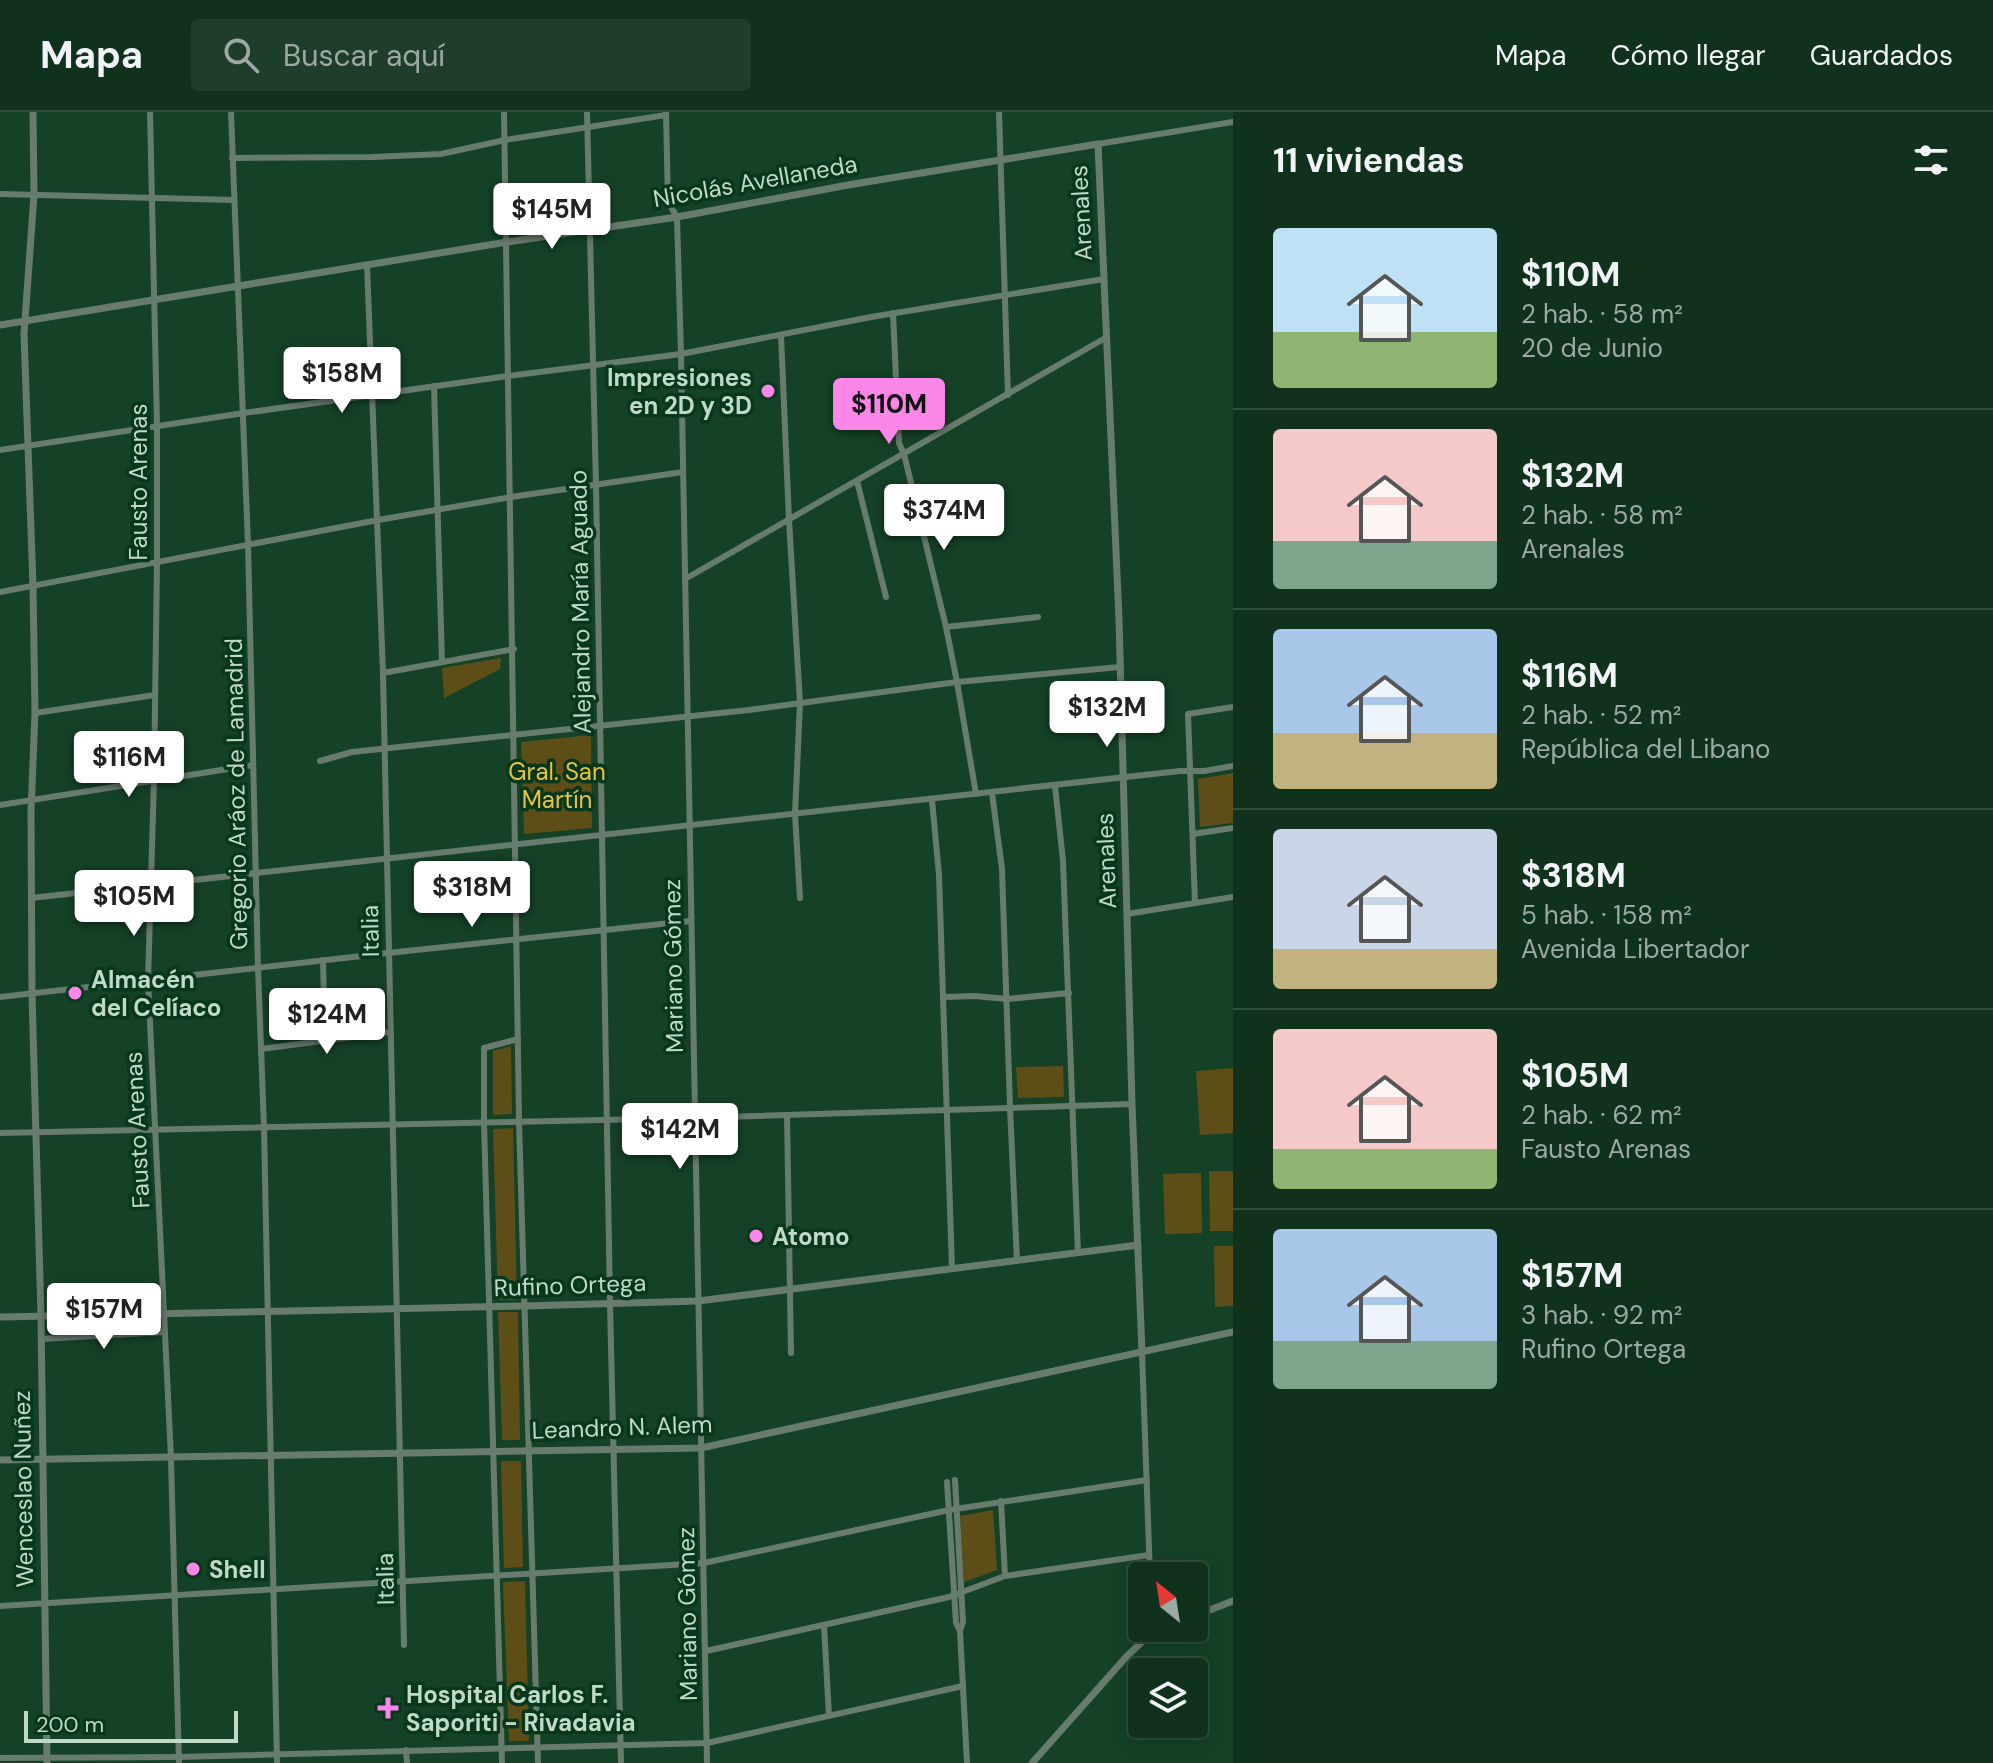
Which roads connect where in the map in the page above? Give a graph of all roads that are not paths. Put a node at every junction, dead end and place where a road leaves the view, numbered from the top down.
1 (33, 112) edge
2 (150, 112) edge
3 (231, 112) edge
4 (504, 112) edge
5 (587, 112) edge
6 (999, 112) edge
7 (666, 114) edge
8 (1233, 122) edge
9 (588, 128) junction
10 (505, 140) junction
11 (1098, 144) junction
12 (232, 158) junction
13 (1001, 160) junction
14 (0, 194) edge
15 (34, 195) junction
16 (152, 198) junction
17 (234, 200) junction
18 (677, 217) junction
19 (591, 229) junction
20 (507, 242) junction
21 (367, 265) junction
22 (1104, 279) junction
23 (239, 287) junction
24 (1003, 296) junction
25 (153, 300) junction
26 (893, 313) junction
27 (25, 321) junction
28 (0, 325) edge
29 (781, 335) junction
30 (1107, 337) junction
31 (681, 354) junction
32 (593, 366) junction
33 (508, 376) junction
34 (434, 386) junction
35 (1008, 395) junction
36 (372, 396) junction
37 (244, 413) junction
38 (157, 425) junction
39 (28, 446) junction
40 (0, 450) edge
41 (904, 454) junction
42 (683, 472) junction
43 (857, 481) junction
44 (596, 485) junction
45 (511, 497) junction
46 (438, 510) junction
47 (378, 520) junction
48 (789, 520) junction
49 (248, 544) junction
50 (157, 562) junction
51 (685, 579) junction
52 (33, 586) junction
53 (0, 592) edge
54 (886, 597) dead end
55 (1038, 617) dead end
56 (946, 627) junction
57 (514, 649) junction
58 (442, 662) junction
59 (1120, 667) junction
60 (383, 673) junction
61 (957, 682) junction
62 (155, 695) junction
63 (800, 703) junction
64 (1233, 707) edge
65 (35, 713) junction
66 (686, 716) junction
67 (601, 726) junction
68 (514, 735) junction
69 (385, 748) junction
70 (320, 761) dead end
71 (253, 765) junction
72 (1233, 766) edge
73 (1191, 771) junction
74 (1123, 778) junction
75 (154, 780) junction
76 (1055, 786) junction
77 (992, 793) junction
78 (976, 794) junction
79 (32, 800) junction
80 (932, 800) junction
81 (0, 805) edge
82 (795, 814) junction
83 (689, 826) junction
84 (1233, 828) edge
85 (1193, 834) junction
86 (603, 836) junction
87 (515, 845) junction
88 (388, 858) junction
89 (256, 873) junction
90 (150, 883) junction
91 (1233, 897) edge
92 (31, 898) junction
93 (800, 898) dead end
94 (1195, 903) junction
95 (1127, 914) junction
96 (690, 921) junction
97 (604, 930) junction
98 (517, 939) junction
99 (388, 953) junction
100 (323, 960) junction
101 (258, 968) junction
102 (148, 981) junction
103 (1069, 993) junction
104 (32, 994) junction
105 (0, 997) edge
106 (944, 997) junction
107 (1007, 999) junction
108 (390, 1032) junction
109 (518, 1039) junction
110 (325, 1041) junction
111 (261, 1049) junction
112 (1132, 1104) junction
113 (1072, 1106) junction
114 (1010, 1107) junction
115 (948, 1109) junction
116 (787, 1115) junction
117 (694, 1118) junction
118 (607, 1119) junction
119 (519, 1121) junction
120 (484, 1122) junction
121 (392, 1124) junction
122 (264, 1127) junction
123 (155, 1131) junction
124 (36, 1132) junction
125 (0, 1133) edge
126 (1138, 1245) junction
127 (1078, 1253) junction
128 (1017, 1261) junction
129 (952, 1269) junction
130 (789, 1289) junction
131 (698, 1301) junction
132 (610, 1304) junction
133 (525, 1306) junction
134 (490, 1307) junction
135 (396, 1308) junction
136 (268, 1312) junction
137 (165, 1314) junction
138 (41, 1316) junction
139 (0, 1317) edge
140 (165, 1332) junction
141 (1233, 1332) edge
142 (41, 1339) junction
143 (1142, 1352) junction
144 (791, 1353) dead end
145 (701, 1448) junction
146 (614, 1450) junction
147 (529, 1451) junction
148 (493, 1452) junction
149 (399, 1453) junction
150 (271, 1457) junction
151 (171, 1458) junction
152 (0, 1460) edge
153 (42, 1460) junction
154 (1147, 1480) junction
155 (951, 1481) dead end
156 (1001, 1501) junction
157 (953, 1509) junction
158 (1149, 1555) junction
159 (1149, 1562) edge
160 (704, 1563) junction
161 (617, 1568) junction
162 (532, 1573) junction
163 (497, 1576) junction
164 (1005, 1576) junction
165 (403, 1582) junction
166 (273, 1590) junction
167 (957, 1594) junction
168 (175, 1596) junction
169 (1233, 1601) edge
170 (45, 1604) junction
171 (0, 1606) edge
172 (1208, 1611) edge
173 (824, 1625) junction
174 (1142, 1642) edge
175 (404, 1645) dead end
176 (706, 1651) junction
177 (963, 1686) junction
178 (829, 1716) junction
179 (707, 1743) junction
180 (620, 1747) junction
181 (537, 1748) junction
182 (501, 1749) junction
183 (406, 1750) junction
184 (277, 1753) junction
185 (0, 1758) edge
186 (47, 1760) edge
187 (179, 1760) edge
188 (277, 1763) edge
189 (407, 1763) edge
190 (502, 1763) edge
191 (538, 1763) edge
192 (621, 1763) edge
193 (707, 1763) edge
194 (967, 1763) edge
195 (1032, 1763) edge

1 - 15 street, Wenceslao Nuñez
2 - 16 street, Fausto Arenas
3 - 12 street, Gregorio Aráoz de Lamadrid
4 - 10 street
5 - 9 street, Alejandro María Aguado
6 - 13 street
7 - 9 street
7 - 18 street, Mariano Gómez
8 - 11 street, Nicolás Avellaneda
9 - 10 street
9 - 19 street, Alejandro María Aguado
10 - 12 street
10 - 20 street
11 - 13 street, Nicolás Avellaneda
11 - 22 street, Arenales
12 - 17 street, Gregorio Aráoz de Lamadrid
13 - 18 street, Nicolás Avellaneda
13 - 24 street
14 - 15 street
15 - 16 street
15 - 27 street, Wenceslao Nuñez
16 - 17 street
16 - 25 street, Fausto Arenas
17 - 23 street, Gregorio Aráoz de Lamadrid
18 - 19 street, Nicolás Avellaneda
18 - 31 street, Mariano Gómez
19 - 20 street, Nicolás Avellaneda
19 - 32 street, Alejandro María Aguado
20 - 21 street, Nicolás Avellaneda
20 - 33 street
21 - 23 street, Nicolás Avellaneda
21 - 36 street, Italia
22 - 24 street
22 - 30 street, Arenales
23 - 25 street, Nicolás Avellaneda
23 - 37 street, Gregorio Aráoz de Lamadrid
24 - 26 street
24 - 35 street
25 - 27 street, Nicolás Avellaneda
25 - 38 street, Fausto Arenas
26 - 29 street
26 - 41 street
27 - 28 street, Nicolás Avellaneda
27 - 39 street, Wenceslao Nuñez
29 - 31 street
29 - 48 street
30 - 35 street
30 - 59 street, Arenales
31 - 32 street
31 - 42 street, Mariano Gómez
32 - 33 street
32 - 44 street, Alejandro María Aguado
33 - 34 street
33 - 45 street
34 - 36 street
34 - 46 street
35 - 41 street
36 - 37 street
36 - 47 street, Italia
37 - 38 street
37 - 49 street, Gregorio Aráoz de Lamadrid
38 - 39 street
38 - 50 street, Fausto Arenas
39 - 40 street
39 - 52 street, Wenceslao Nuñez
41 - 43 street
41 - 56 street
42 - 44 street
42 - 51 street, Mariano Gómez
43 - 48 street
43 - 54 street
44 - 45 street
44 - 67 street, Alejandro María Aguado
45 - 46 street
45 - 57 street
46 - 47 street
46 - 58 street
47 - 49 street
47 - 60 street, Italia
48 - 51 street
48 - 63 street
49 - 50 street
49 - 71 street, Gregorio Aráoz de Lamadrid
50 - 52 street
50 - 62 street, Fausto Arenas
51 - 66 street, Mariano Gómez
52 - 53 street
52 - 65 street, Wenceslao Nuñez
55 - 56 street
56 - 61 street
57 - 58 street
57 - 68 street
58 - 60 street
59 - 61 street
59 - 74 street, Arenales
60 - 69 street, Italia
61 - 63 street
61 - 78 street
62 - 65 street
62 - 75 street, Fausto Arenas
63 - 66 street
63 - 82 street
64 - 73 street
65 - 79 street, Wenceslao Nuñez
66 - 67 street
66 - 83 street, Mariano Gómez
67 - 68 street
67 - 86 street, Alejandro María Aguado
68 - 69 street
68 - 87 street
69 - 70 street
69 - 88 street, Italia
71 - 75 street
71 - 89 street, Gregorio Aráoz de Lamadrid
72 - 73 street
73 - 74 street
73 - 85 street
74 - 76 street
74 - 95 street, Arenales
75 - 79 street
75 - 90 street, Fausto Arenas
76 - 77 street
76 - 103 street
77 - 78 street
77 - 107 street
78 - 80 street
79 - 81 street
79 - 92 street, Wenceslao Nuñez
80 - 82 street
80 - 106 street
82 - 83 street
82 - 93 street
83 - 86 street
83 - 96 street, Mariano Gómez
84 - 85 street
85 - 94 street
86 - 87 street
86 - 97 street, Alejandro María Aguado
87 - 88 street
87 - 98 street
88 - 89 street
88 - 99 street, Italia
89 - 90 street
89 - 101 street, Gregorio Aráoz de Lamadrid
90 - 92 street
90 - 102 street, Fausto Arenas
91 - 94 street
92 - 104 street, Wenceslao Nuñez
94 - 95 street
95 - 112 street, Arenales
96 - 97 street
96 - 117 street, Mariano Gómez
97 - 98 street
97 - 118 street, Alejandro María Aguado
98 - 99 street
98 - 109 street
99 - 100 street
99 - 108 street, Italia
100 - 101 street
100 - 110 street
101 - 102 street
101 - 111 street, Gregorio Aráoz de Lamadrid
102 - 104 street
102 - 123 street, Fausto Arenas
103 - 107 street
103 - 113 street
104 - 105 street
104 - 124 street, Wenceslao Nuñez
106 - 107 street
106 - 115 street
107 - 114 street
108 - 110 street
108 - 121 street, Italia
109 - 119 street
109 - 120 street
110 - 111 street
111 - 122 street, Gregorio Aráoz de Lamadrid
112 - 113 street
112 - 126 street, Arenales
113 - 114 street
113 - 127 street
114 - 115 street
114 - 128 street
115 - 116 street
115 - 129 street
116 - 117 street
116 - 130 street
117 - 118 street
117 - 131 street, Mariano Gómez
118 - 119 street
118 - 132 street, Alejandro María Aguado
119 - 120 street
119 - 133 street
120 - 121 street
120 - 134 street
121 - 122 street
121 - 135 street, Italia
122 - 123 street
122 - 136 street, Gregorio Aráoz de Lamadrid
123 - 124 street
123 - 137 street, Fausto Arenas
124 - 125 street
124 - 138 street, Wenceslao Nuñez
126 - 127 street, Rufino Ortega
126 - 143 street, Arenales
127 - 128 street, Rufino Ortega
128 - 129 street, Rufino Ortega
129 - 130 street, Rufino Ortega
130 - 131 street, Rufino Ortega
130 - 144 street
131 - 132 street, Rufino Ortega
131 - 145 street, Mariano Gómez
132 - 133 street, Rufino Ortega
132 - 146 street, Alejandro María Aguado
133 - 134 street, Rufino Ortega
133 - 147 street
134 - 135 street, Rufino Ortega
134 - 148 street
135 - 136 street, Rufino Ortega
135 - 149 street, Italia
136 - 137 street, Rufino Ortega
136 - 150 street, Gregorio Aráoz de Lamadrid
137 - 138 street, Rufino Ortega
137 - 140 street, Fausto Arenas
138 - 139 street, Rufino Ortega
138 - 142 street, Wenceslao Nuñez
140 - 142 street
140 - 151 street, Fausto Arenas
141 - 143 street, Leandro N. Alem
142 - 153 street, Wenceslao Nuñez
143 - 145 street, Leandro N. Alem
143 - 154 street, Arenales
145 - 146 street, Leandro N. Alem
145 - 160 street, Mariano Gómez
146 - 147 street, Leandro N. Alem
146 - 161 street, Alejandro María Aguado
147 - 148 street, Leandro N. Alem
147 - 162 street
148 - 149 street, Leandro N. Alem
148 - 163 street
149 - 150 street, Leandro N. Alem
149 - 165 street, Italia
150 - 151 street, Leandro N. Alem
150 - 166 street, Gregorio Aráoz de Lamadrid
151 - 153 street, Leandro N. Alem
151 - 168 street, Fausto Arenas
152 - 153 street, Leandro N. Alem
153 - 170 street, Wenceslao Nuñez
154 - 156 street
154 - 158 street, Arenales
155 - 157 street
156 - 157 street
156 - 164 street
157 - 160 street
157 - 167 street
158 - 159 street, Arenales
158 - 164 street
160 - 161 street
160 - 176 street, Mariano Gómez
161 - 162 street
161 - 180 street, Alejandro María Aguado
162 - 163 street
162 - 181 street
163 - 165 street
163 - 182 street
164 - 167 street
165 - 166 street
165 - 175 street, Italia
166 - 168 street
166 - 184 street, Gregorio Aráoz de Lamadrid
167 - 173 street
167 - 177 street
168 - 170 street
168 - 187 street, Fausto Arenas
169 - 172 street
170 - 171 street
170 - 186 street, Wenceslao Nuñez
173 - 176 street
173 - 178 street
174 - 195 street
176 - 179 street, Mariano Gómez
177 - 178 street
177 - 194 street
178 - 179 street
179 - 180 street
179 - 193 street, Mariano Gómez
180 - 181 street
180 - 192 street, Alejandro María Aguado
181 - 182 street
181 - 191 street
182 - 183 street
182 - 190 street
183 - 184 street
183 - 189 street
184 - 187 street
184 - 188 street, Gregorio Aráoz de Lamadrid
185 - 186 street
186 - 187 street

